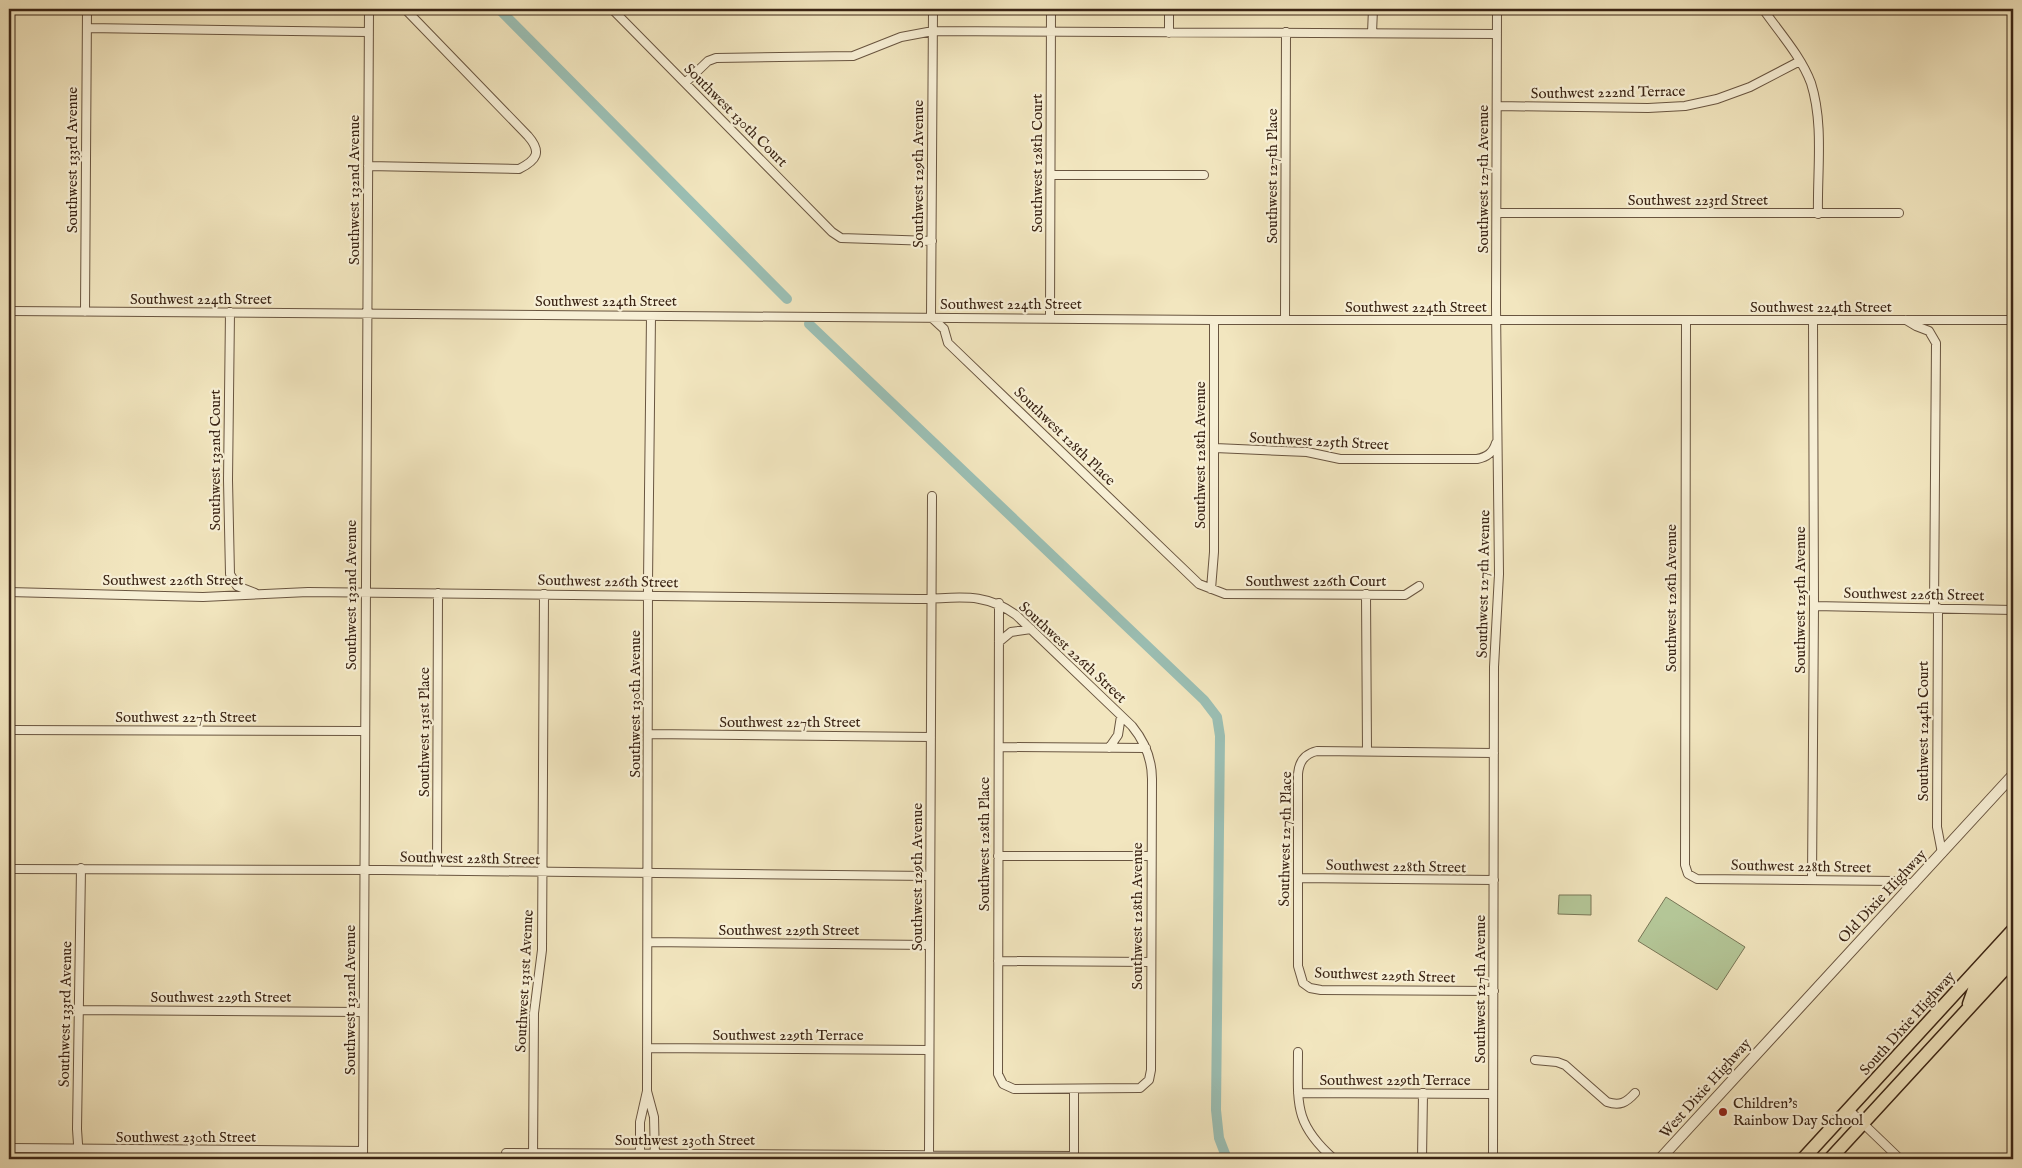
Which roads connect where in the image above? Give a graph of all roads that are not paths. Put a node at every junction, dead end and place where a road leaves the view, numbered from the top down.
1 (87, 9) edge
2 (369, 9) edge
3 (405, 9) edge
4 (612, 9) edge
5 (934, 9) edge
6 (1051, 9) edge
7 (1169, 9) edge
8 (1373, 9) edge
9 (1497, 9) edge
10 (1763, 9) edge
11 (87, 28) junction
12 (933, 31) junction
13 (368, 32) junction
14 (1051, 32) junction
15 (1286, 32) junction
16 (1169, 33) junction
17 (1372, 33) junction
18 (1497, 34) junction
19 (1800, 61) junction
20 (686, 83) junction
21 (1497, 106) junction
22 (368, 166) junction
23 (1051, 175) junction
24 (1204, 175) dead end
25 (1496, 213) junction
26 (1818, 214) junction
27 (1899, 214) dead end
28 (932, 241) junction
29 (9, 311) edge
30 (85, 312) junction
31 (230, 312) junction
32 (368, 313) junction
33 (651, 316) junction
34 (931, 317) junction
35 (1050, 318) junction
36 (1214, 320) junction
37 (1285, 320) junction
38 (1813, 320) junction
39 (1906, 320) junction
40 (2013, 320) edge
41 (1497, 321) junction
42 (1686, 321) junction
43 (1499, 436) junction
44 (1214, 448) junction
45 (932, 496) dead end
46 (1419, 586) dead end
47 (1211, 589) junction
48 (9, 592) edge
49 (364, 592) junction
50 (255, 593) junction
51 (438, 593) junction
52 (544, 594) junction
53 (649, 594) junction
54 (1366, 594) junction
55 (933, 599) junction
56 (999, 604) junction
57 (1814, 606) junction
58 (1936, 608) junction
59 (2013, 610) edge
60 (1031, 629) junction
61 (1000, 642) junction
62 (1121, 716) junction
63 (9, 730) edge
64 (364, 731) junction
65 (649, 734) junction
66 (931, 737) junction
67 (999, 747) junction
68 (1109, 748) junction
69 (1146, 748) junction
70 (1367, 751) junction
71 (1494, 753) junction
72 (2013, 775) edge
73 (1942, 853) junction
74 (998, 856) junction
75 (1151, 856) junction
76 (81, 868) junction
77 (9, 869) edge
78 (364, 871) junction
79 (437, 871) junction
80 (542, 873) junction
81 (648, 874) junction
82 (1688, 874) joint
83 (930, 876) junction
84 (1298, 878) junction
85 (1812, 879) junction
86 (1494, 880) junction
87 (1914, 884) junction
88 (2013, 930) edge
89 (648, 942) junction
90 (930, 945) junction
91 (2013, 945) edge
92 (2013, 960) edge
93 (998, 961) junction
94 (1151, 962) junction
95 (1306, 986) joint
96 (1494, 991) junction
97 (79, 1010) junction
98 (1968, 1010) junction
99 (363, 1012) junction
100 (1772, 1037) joint
101 (647, 1048) junction
102 (929, 1050) junction
103 (1298, 1052) dead end
104 (1535, 1060) dead end
105 (1074, 1089) junction
106 (647, 1091) junction
107 (1298, 1093) junction
108 (1423, 1093) junction
109 (1635, 1093) dead end
110 (1493, 1094) junction
111 (1849, 1110) junction
112 (1863, 1124) junction
113 (9, 1148) edge
114 (79, 1150) junction
115 (506, 1152) dead end
116 (363, 1155) edge
117 (929, 1155) junction
118 (533, 1156) edge
119 (640, 1156) edge
120 (655, 1156) edge
121 (761, 1156) edge
122 (1016, 1157) edge
123 (1074, 1158) edge
124 (80, 1159) edge
125 (1334, 1159) edge
126 (1422, 1159) edge
127 (1493, 1159) edge
128 (1660, 1159) edge
129 (1803, 1159) edge
130 (1830, 1159) edge
131 (1900, 1159) edge

1 - 11 street, Southwest 133rd Avenue
2 - 13 street, Southwest 132nd Avenue
3 - 22 street
4 - 20 street, Southwest 130th Court
5 - 12 street
6 - 14 street, Southwest 128th Court
7 - 16 street
8 - 17 street
9 - 18 street, Southwest 127th Avenue
10 - 19 street
11 - 13 street
11 - 30 street, Southwest 133rd Avenue
12 - 14 street
12 - 20 street
12 - 28 street, Southwest 129th Avenue
13 - 22 street, Southwest 132nd Avenue
14 - 16 street
14 - 23 street, Southwest 128th Court
15 - 16 street
15 - 17 street
15 - 37 street, Southwest 127th Place
17 - 18 street
18 - 21 street, Southwest 127th Avenue
19 - 21 street, Southwest 222nd Terrace
19 - 26 street
20 - 28 street, Southwest 130th Court
21 - 25 street, Southwest 127th Avenue
22 - 32 street, Southwest 132nd Avenue
23 - 24 street
23 - 35 street, Southwest 128th Court
25 - 26 street, Southwest 223rd Street
25 - 41 street, Southwest 127th Avenue
26 - 27 street, Southwest 223rd Street
28 - 34 street, Southwest 129th Avenue
29 - 30 street, Southwest 224th Street
30 - 31 street, Southwest 224th Street
31 - 32 street, Southwest 224th Street
31 - 50 street, Southwest 132nd Court
32 - 33 street, Southwest 224th Street
32 - 49 street, Southwest 132nd Avenue
33 - 34 street, Southwest 224th Street
33 - 53 street, Southwest 130th Avenue
34 - 35 street, Southwest 224th Street
34 - 47 street, Southwest 128th Place
35 - 36 street, Southwest 224th Street
36 - 37 street, Southwest 224th Street
36 - 44 street, Southwest 128th Avenue
37 - 41 street, Southwest 224th Street
38 - 39 street, Southwest 224th Street
38 - 42 street, Southwest 224th Street
38 - 57 street, Southwest 125th Avenue
39 - 40 street, Southwest 224th Street
39 - 58 street, Southwest 124th Court
41 - 42 street, Southwest 224th Street
41 - 43 street, Southwest 127th Avenue
42 - 82 street, Southwest 126th Avenue
43 - 44 street, Southwest 225th Street
43 - 71 street, Southwest 127th Avenue
44 - 47 street, Southwest 128th Avenue
45 - 55 street, Southwest 129th Avenue
46 - 54 street, Southwest 226th Court
47 - 54 street, Southwest 226th Court
48 - 50 street, Southwest 226th Street
49 - 50 street, Southwest 226th Street
49 - 51 street, Southwest 226th Street
49 - 64 street, Southwest 132nd Avenue
51 - 52 street, Southwest 226th Street
51 - 79 street, Southwest 131st Place
52 - 53 street, Southwest 226th Street
52 - 80 street, Southwest 131st Avenue
53 - 55 street, Southwest 226th Street
53 - 65 street, Southwest 130th Avenue
54 - 70 street
55 - 56 street, Southwest 226th Street
55 - 66 street, Southwest 129th Avenue
56 - 60 street, Southwest 226th Street
56 - 61 street, Southwest 128th Place
57 - 58 street, Southwest 226th Street
57 - 85 street, Southwest 125th Avenue
58 - 59 street, Southwest 226th Street
58 - 73 street, Southwest 124th Court
60 - 61 street
60 - 62 street, Southwest 226th Street
61 - 67 street, Southwest 128th Place
62 - 68 street
62 - 69 street, Southwest 226th Street
63 - 64 street, Southwest 227th Street
64 - 78 street, Southwest 132nd Avenue
65 - 66 street, Southwest 227th Street
65 - 81 street, Southwest 130th Avenue
66 - 83 street, Southwest 129th Avenue
67 - 68 street
67 - 74 street, Southwest 128th Place
68 - 69 street
69 - 75 street, Southwest 128th Avenue
70 - 71 street
70 - 84 street, Southwest 127th Place
71 - 86 street, Southwest 127th Avenue
72 - 73 street, Old Dixie Highway
73 - 87 street, Old Dixie Highway
74 - 75 street
74 - 93 street, Southwest 128th Place
75 - 94 street, Southwest 128th Avenue
76 - 77 street, Southwest 228th Street
76 - 78 street, Southwest 228th Street
76 - 97 street, Southwest 133rd Avenue
78 - 79 street, Southwest 228th Street
78 - 99 street, Southwest 132nd Avenue
79 - 80 street, Southwest 228th Street
80 - 81 street, Southwest 228th Street
80 - 118 street, Southwest 131st Avenue
81 - 83 street, Southwest 228th Street
81 - 89 street, Southwest 130th Avenue
82 - 85 street, Southwest 228th Street
83 - 90 street, Southwest 129th Avenue
84 - 86 street, Southwest 228th Street
84 - 95 street, Southwest 127th Place
85 - 87 street, Southwest 228th Street
86 - 96 street, Southwest 127th Avenue
87 - 100 street, Old Dixie Highway
88 - 111 highway, South Dixie Highway
89 - 90 street, Southwest 229th Street
89 - 101 street, Southwest 130th Avenue
90 - 102 street, Southwest 129th Avenue
91 - 98 highway
92 - 98 highway
93 - 94 street
93 - 105 street, Southwest 128th Place
94 - 105 street, Southwest 128th Avenue
95 - 96 street, Southwest 229th Street
96 - 110 street, Southwest 127th Avenue
97 - 99 street, Southwest 229th Street
97 - 114 street, Southwest 133rd Avenue
98 - 112 highway
99 - 116 street, Southwest 132nd Avenue
100 - 128 street, West Dixie Highway
101 - 102 street, Southwest 229th Terrace
101 - 106 street, Southwest 130th Avenue
102 - 117 street, Southwest 129th Avenue
103 - 107 street
104 - 109 street
105 - 123 street
106 - 119 street, Southwest 130th Avenue
106 - 120 street, Southwest 130th Avenue
107 - 108 street, Southwest 229th Terrace
107 - 125 street
108 - 110 street, Southwest 229th Terrace
108 - 126 street
110 - 127 street, Southwest 127th Avenue
111 - 112 street
111 - 129 highway, South Dixie Highway
112 - 130 highway
112 - 131 street
113 - 114 street, Southwest 230th Street
114 - 116 street, Southwest 230th Street
114 - 124 street, Southwest 133rd Avenue
115 - 118 street, Southwest 230th Street
117 - 121 street, Southwest 230th Street
117 - 122 street, Southwest 230th Street
118 - 119 street, Southwest 230th Street
119 - 120 street, Southwest 230th Street
120 - 121 street, Southwest 230th Street
122 - 123 street, Southwest 230th Street

